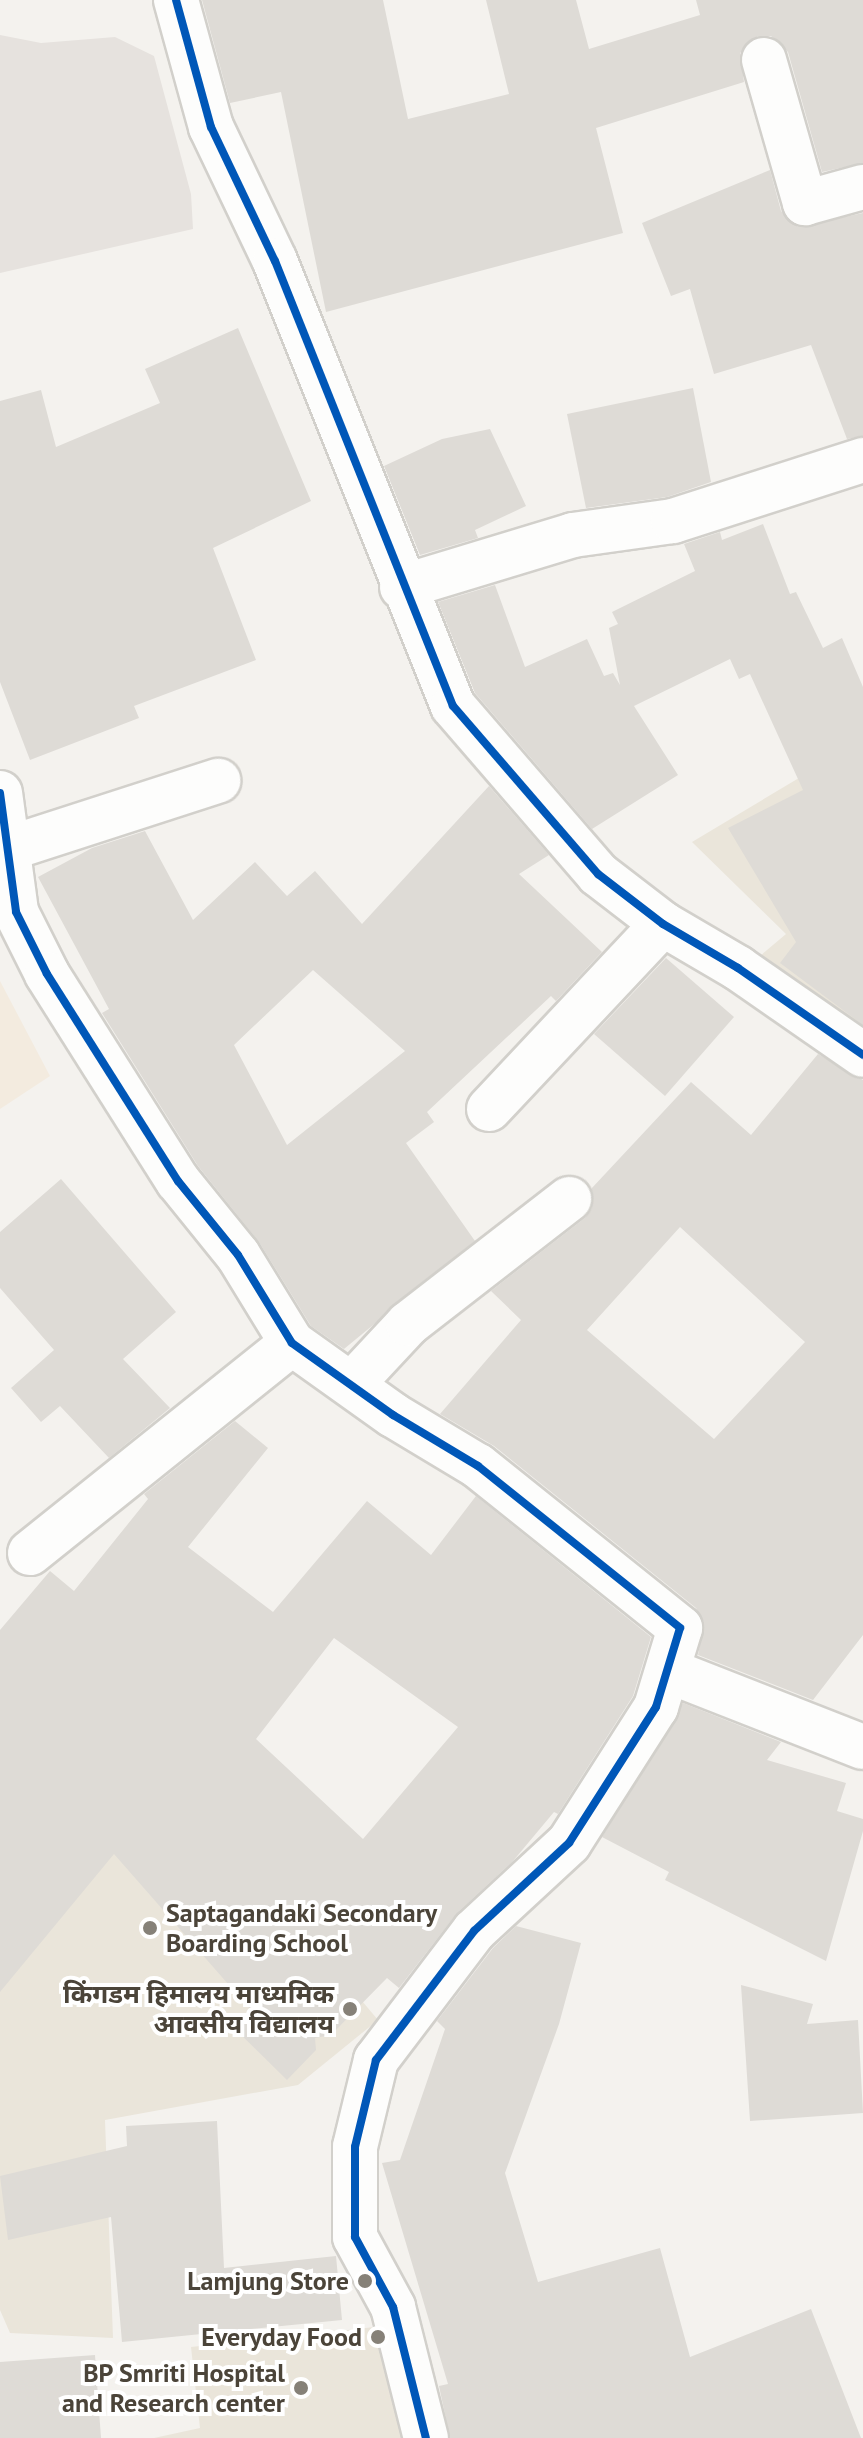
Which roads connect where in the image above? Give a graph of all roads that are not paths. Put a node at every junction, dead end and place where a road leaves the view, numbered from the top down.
1 (176, 0) edge
2 (764, 60) dead end
3 (863, 187) edge
4 (863, 460) edge
5 (402, 587) junction
6 (218, 781) dead end
7 (0, 793) edge
8 (10, 848) junction
9 (663, 924) junction
10 (863, 1055) edge
11 (489, 1109) dead end
12 (569, 1199) dead end
13 (292, 1343) junction
14 (353, 1383) junction
15 (30, 1553) dead end
16 (669, 1671) junction
17 (858, 1734) edge
18 (426, 2438) edge

1 - 5 street
2 - 3 street
4 - 5 street
5 - 9 street
6 - 8 street
7 - 8 street
8 - 13 street
9 - 10 street
9 - 11 street
12 - 14 street
13 - 14 street
13 - 15 street
14 - 16 street
16 - 17 street
16 - 18 street

